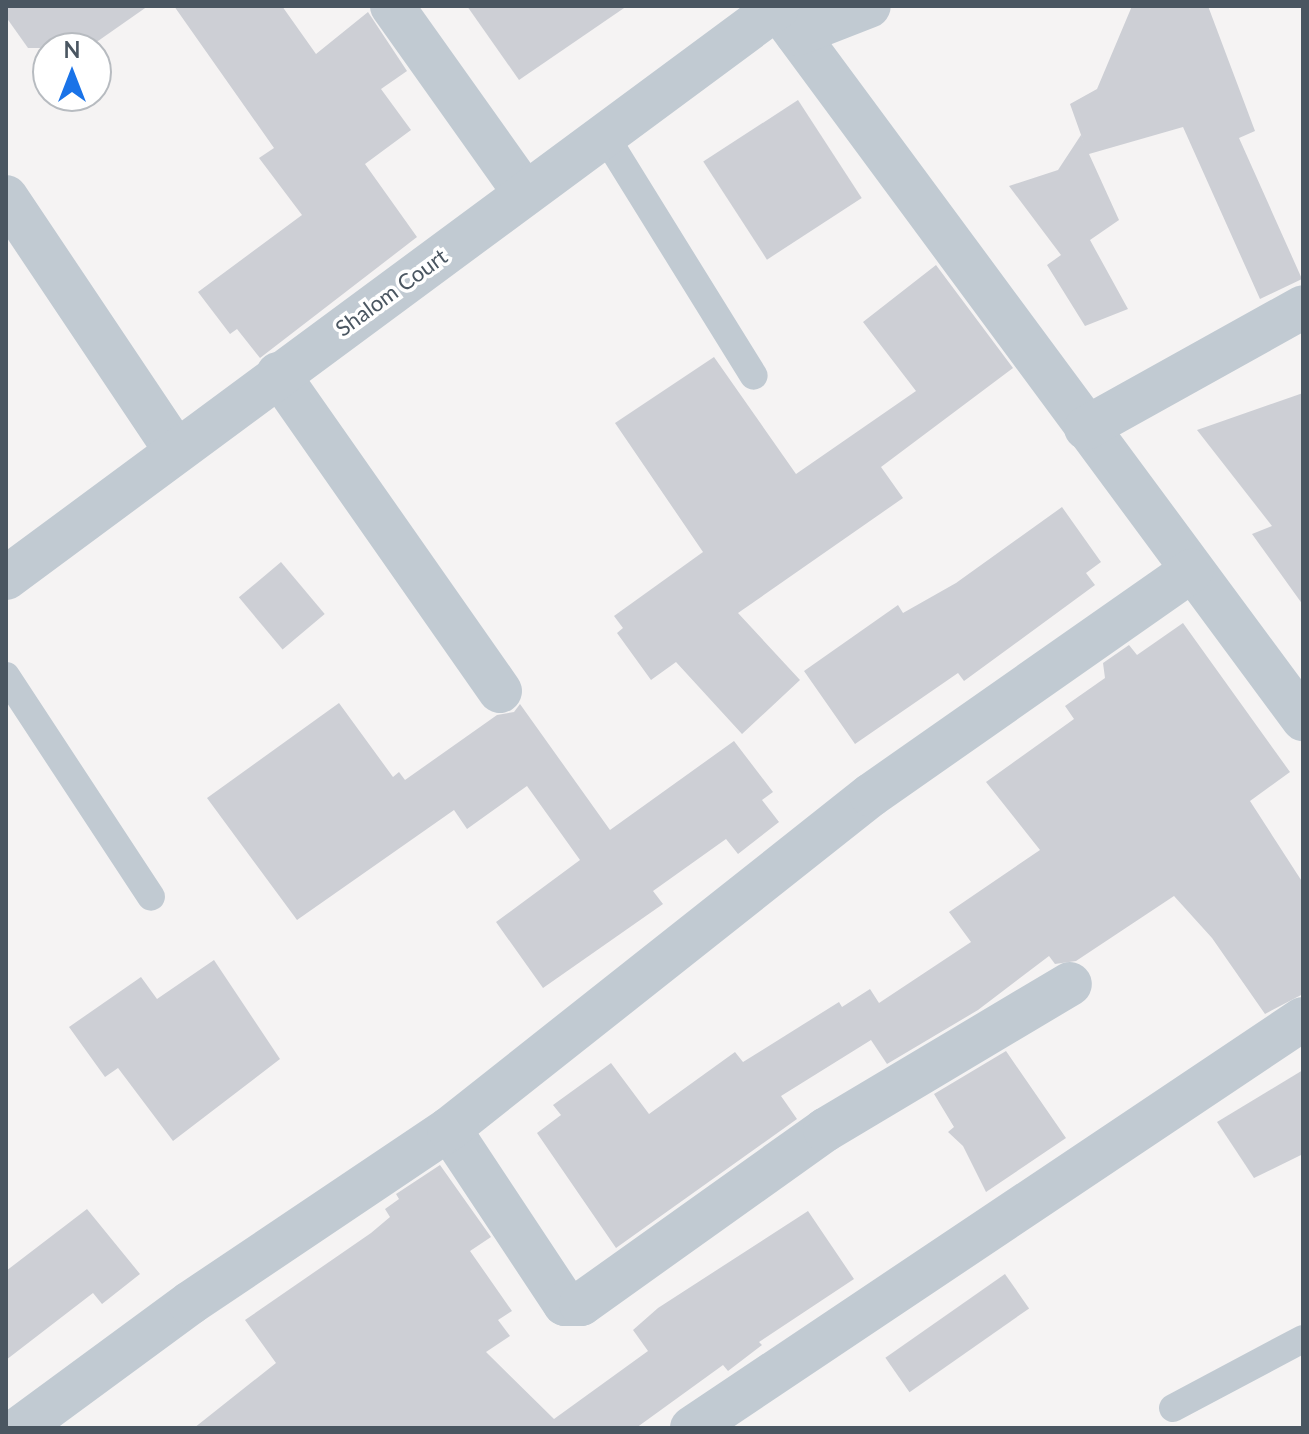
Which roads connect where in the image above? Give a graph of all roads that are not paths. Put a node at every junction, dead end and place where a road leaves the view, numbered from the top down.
1 (392, 6) edge
2 (869, 6) edge
3 (783, 16) edge
4 (605, 136) junction
5 (525, 193) junction
6 (6, 197) edge
7 (1303, 307) edge
8 (278, 374) junction
9 (754, 376) dead end
10 (1086, 428) junction
11 (175, 449) junction
12 (1191, 571) junction
13 (6, 578) edge
14 (6, 676) edge
15 (500, 691) dead end
16 (1303, 719) edge
17 (151, 897) dead end
18 (1070, 984) dead end
19 (1303, 1019) edge
20 (449, 1129) junction
21 (1303, 1339) edge
22 (1173, 1408) dead end
23 (20, 1428) edge
24 (692, 1428) edge

1 - 5 street
2 - 3 street, Shalom Court
3 - 4 street, Shalom Court
3 - 10 street
4 - 5 street, Shalom Court
4 - 9 lane
5 - 8 street, Shalom Court
6 - 11 street
7 - 10 street
8 - 11 street, Shalom Court
8 - 15 street
10 - 12 street
11 - 13 street, Shalom Court
12 - 16 street
12 - 20 street
14 - 17 lane
18 - 20 street
19 - 24 street
20 - 23 street
21 - 22 lane

